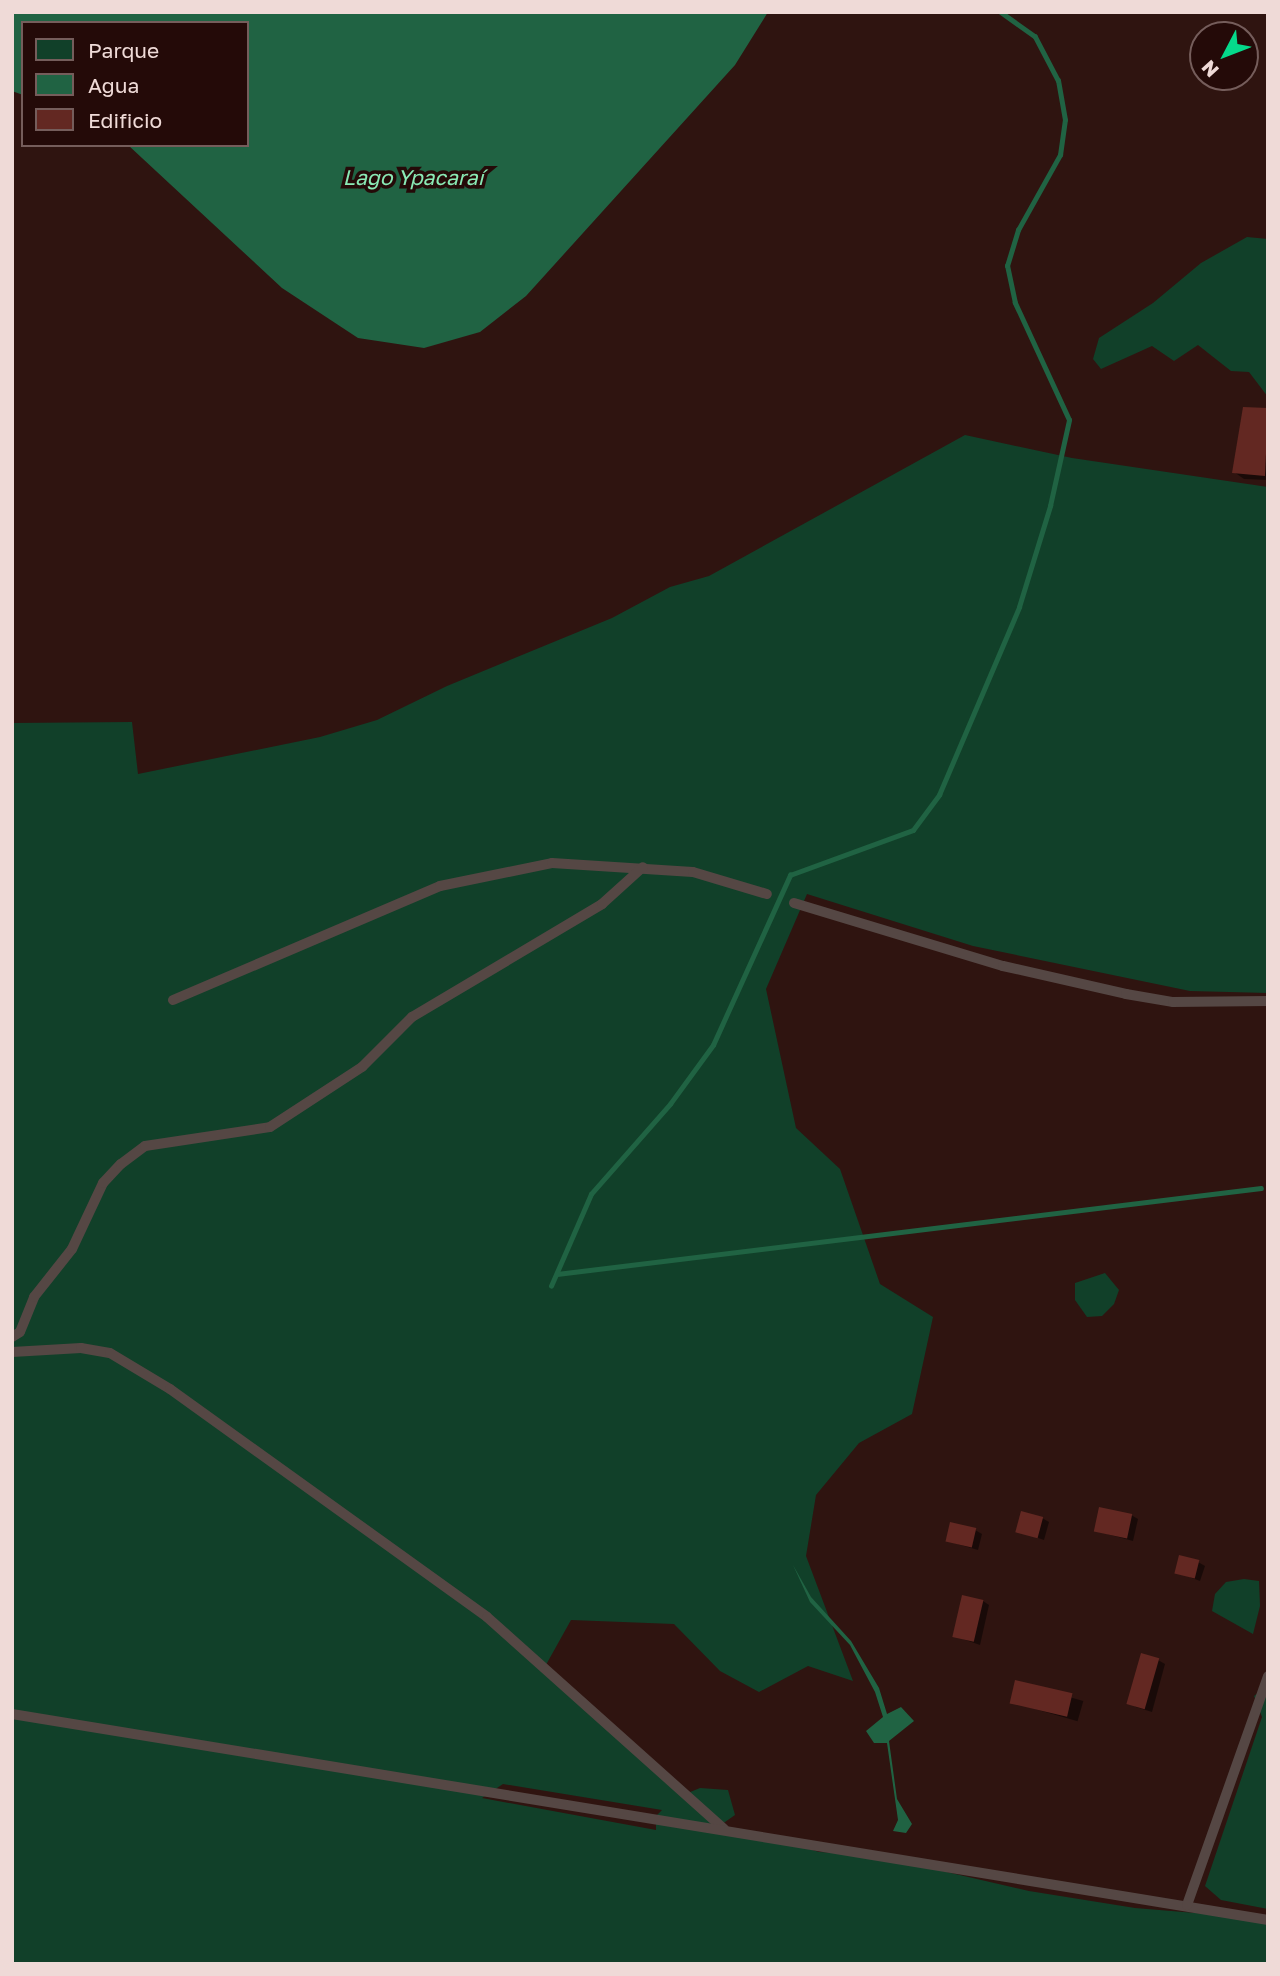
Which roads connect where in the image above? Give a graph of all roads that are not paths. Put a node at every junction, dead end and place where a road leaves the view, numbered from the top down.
1 (643, 867) junction
2 (766, 894) dead end
3 (794, 903) dead end
4 (173, 1000) dead end
5 (1268, 1001) edge
6 (12, 1337) edge
7 (12, 1352) edge
8 (1268, 1676) edge
9 (12, 1714) edge
10 (724, 1829) junction
11 (1187, 1905) junction
12 (1268, 1920) edge

1 - 2 lane
1 - 4 lane
1 - 6 lane
3 - 5 lane
7 - 10 lane
8 - 11 lane
9 - 10 lane
10 - 11 lane
11 - 12 lane

